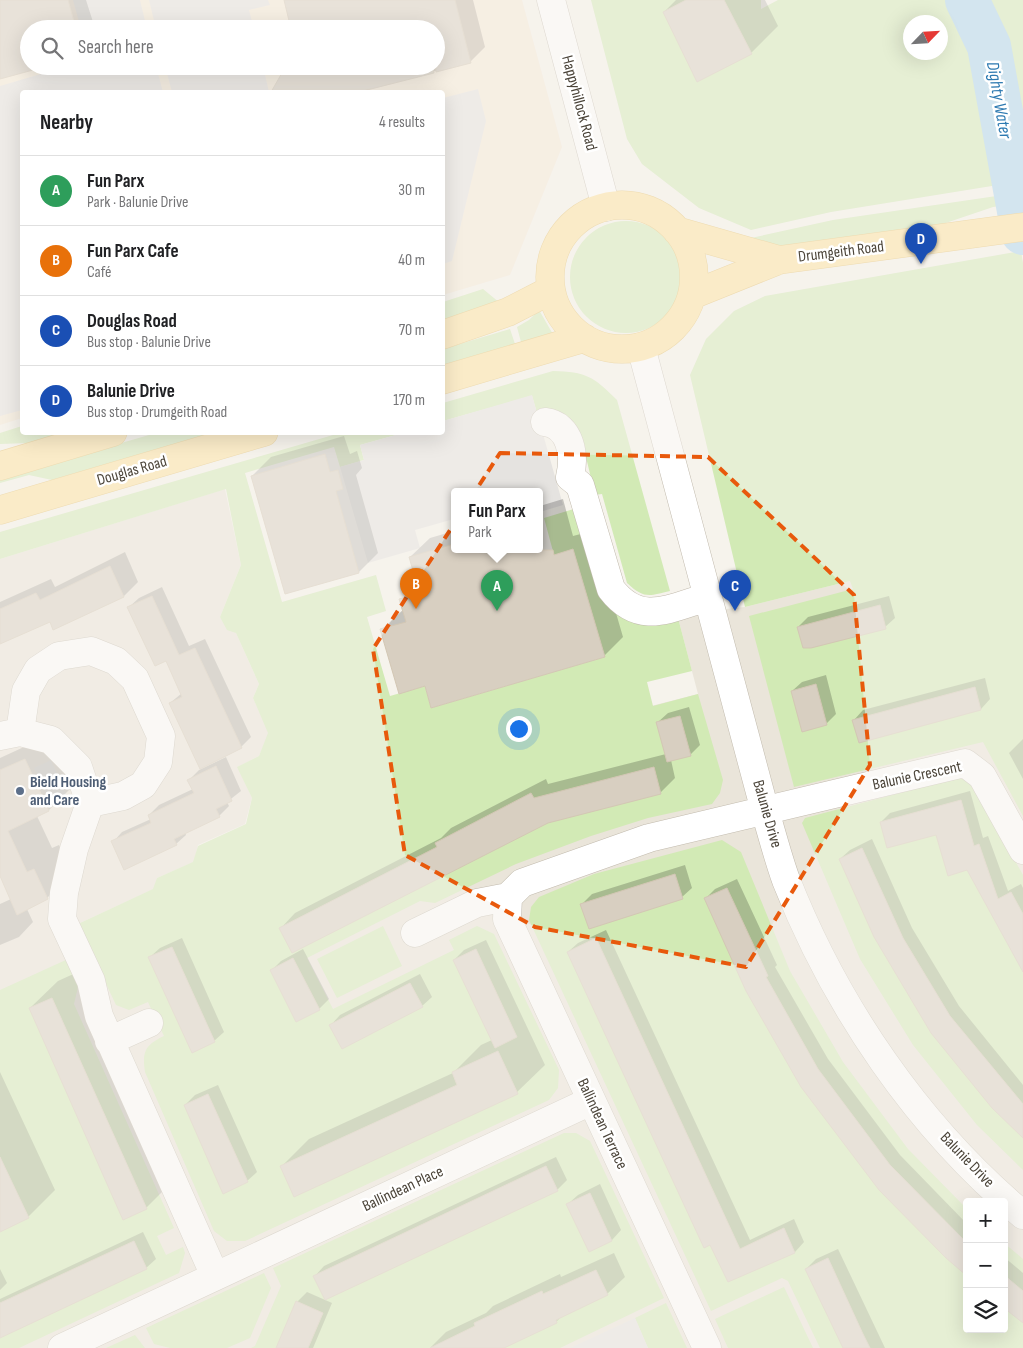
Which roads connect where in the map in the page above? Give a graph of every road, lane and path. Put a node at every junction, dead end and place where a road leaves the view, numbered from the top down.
1 (551, 0) edge
2 (606, 207) junction
3 (1011, 229) edge
4 (677, 231) junction
5 (778, 260) junction
6 (551, 290) junction
7 (692, 295) junction
8 (445, 333) edge
9 (584, 338) junction
10 (641, 347) junction
11 (445, 379) edge
12 (545, 422) dead end
13 (102, 435) edge
14 (254, 435) edge
15 (4, 463) edge
16 (0, 510) edge
17 (708, 597) junction
18 (10, 734) edge
19 (90, 803) junction
20 (765, 811) junction
21 (1023, 850) edge
22 (508, 897) junction
23 (415, 933) dead end
24 (149, 1023) dead end
25 (109, 1041) junction
26 (591, 1101) junction
27 (1023, 1215) edge
28 (215, 1276) junction
29 (62, 1348) edge
30 (707, 1348) edge

1 - 2 street, Happyhillock Road
2 - 4 main road
2 - 6 main road
3 - 5 main road, Drumgeith Road
4 - 5 main road, Drumgeith Road
4 - 7 main road
5 - 7 main road, Drumgeith Road
6 - 8 main road
6 - 9 main road
7 - 10 main road
9 - 10 main road
9 - 11 main road
10 - 17 street, Balunie Drive
12 - 17 street
13 - 15 main road
14 - 16 main road, Douglas Road
17 - 20 street, Balunie Drive
18 - 19 street
18 - 19 street
19 - 25 street
20 - 21 street, Balunie Crescent
20 - 22 street
20 - 27 street, Balunie Drive
22 - 23 street
22 - 26 street, Ballindean Terrace
24 - 25 street
25 - 28 street
26 - 28 street, Ballindean Place
26 - 30 street, Ballindean Terrace
28 - 29 street, Ballindean Place

